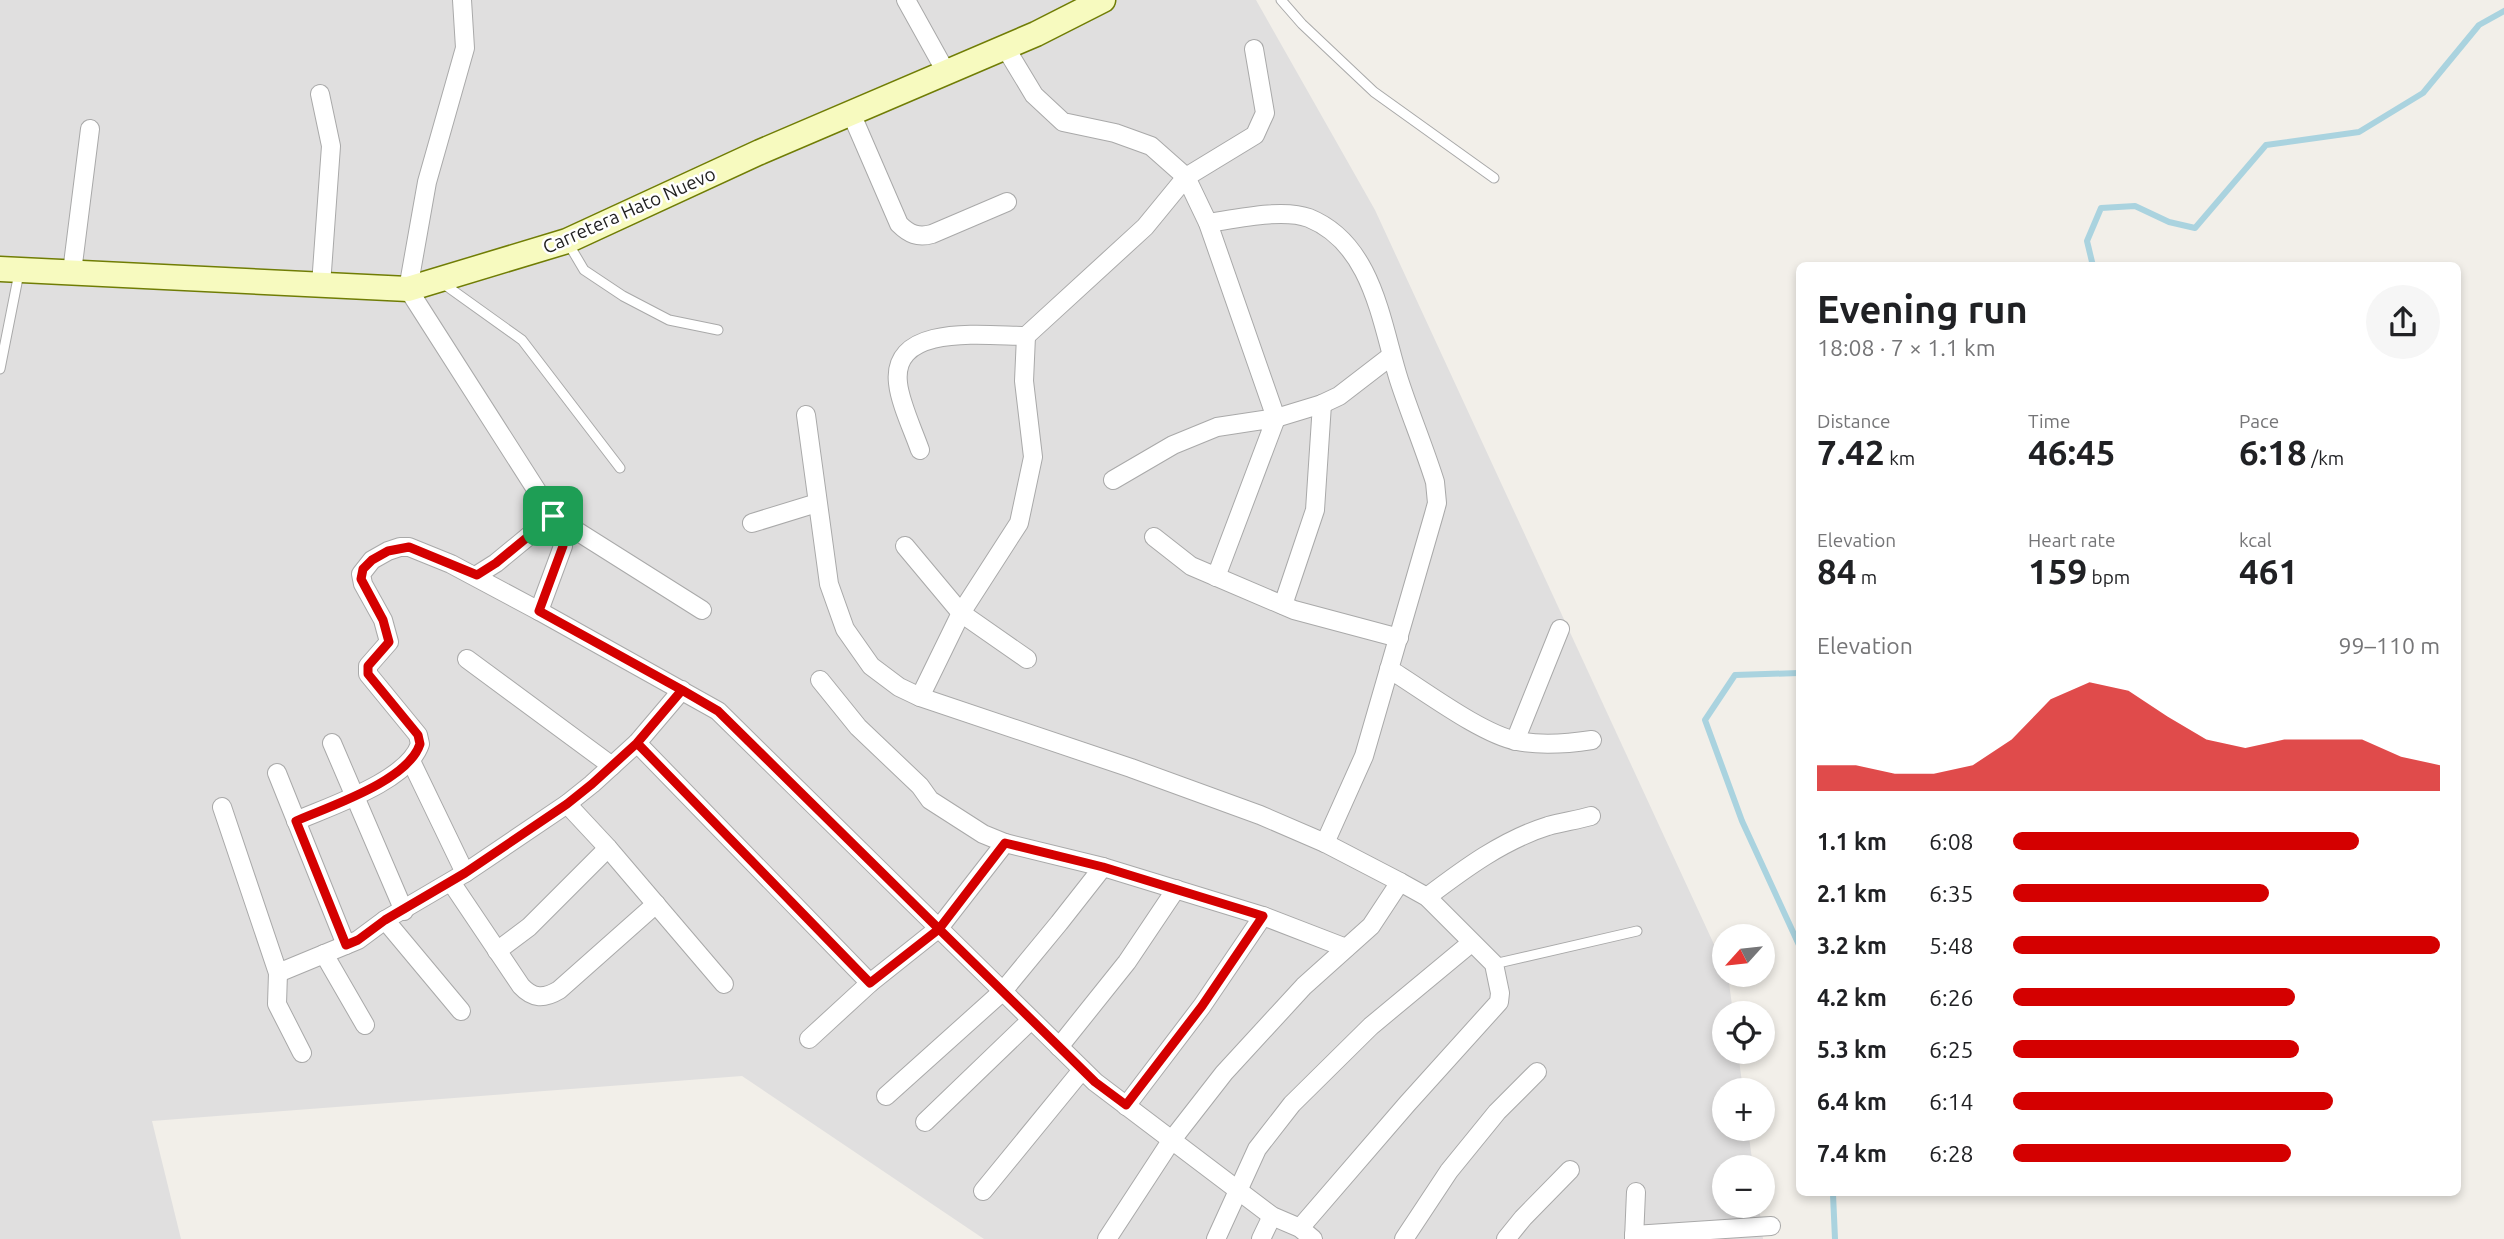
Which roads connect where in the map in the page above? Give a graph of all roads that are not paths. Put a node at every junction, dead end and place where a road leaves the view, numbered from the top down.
1 (462, 0) edge
2 (1103, 0) edge
3 (1281, 0) edge
4 (914, 3) edge
5 (1004, 47) junction
6 (1254, 48) dead end
7 (946, 72) junction
8 (320, 93) dead end
9 (851, 113) junction
10 (90, 129) dead end
11 (1186, 177) junction
12 (1494, 178) dead end
13 (1007, 202) dead end
14 (1208, 223) junction
15 (567, 241) junction
16 (10, 270) edge
17 (72, 272) junction
18 (439, 281) junction
19 (321, 285) junction
20 (408, 289) junction
21 (718, 330) dead end
22 (1026, 336) junction
23 (1391, 356) junction
24 (0, 369) edge
25 (1322, 404) junction
26 (806, 415) dead end
27 (1276, 418) junction
28 (920, 450) dead end
29 (620, 468) dead end
30 (1113, 480) dead end
31 (817, 503) junction
32 (553, 516) junction
33 (752, 523) dead end
34 (1154, 537) dead end
35 (905, 546) dead end
36 (477, 575) junction
37 (1216, 576) junction
38 (1283, 605) junction
39 (702, 610) dead end
40 (539, 611) junction
41 (961, 613) junction
42 (1560, 629) dead end
43 (1399, 638) junction
44 (467, 659) dead end
45 (1027, 659) dead end
46 (1389, 669) junction
47 (820, 680) dead end
48 (682, 690) junction
49 (920, 697) junction
50 (1592, 740) dead end
51 (1515, 741) junction
52 (332, 743) dead end
53 (637, 743) junction
54 (411, 761) junction
55 (612, 766) junction
56 (277, 773) dead end
57 (354, 795) junction
58 (567, 804) junction
59 (222, 807) dead end
60 (1591, 816) dead end
61 (296, 821) junction
62 (1005, 843) junction
63 (1325, 843) junction
64 (608, 848) junction
65 (1103, 867) junction
66 (458, 878) junction
67 (1399, 882) junction
68 (1176, 889) junction
69 (1427, 897) junction
70 (656, 904) junction
71 (404, 911) junction
72 (1263, 916) junction
73 (385, 920) junction
74 (939, 929) junction
75 (1637, 931) dead end
76 (1471, 943) junction
77 (346, 945) junction
78 (1346, 948) junction
79 (498, 951) junction
80 (324, 954) junction
81 (1494, 964) junction
82 (278, 973) junction
83 (870, 983) junction
84 (724, 984) dead end
85 (1003, 991) junction
86 (461, 1011) dead end
87 (1031, 1020) junction
88 (365, 1025) dead end
89 (809, 1039) dead end
90 (1059, 1047) junction
91 (302, 1053) dead end
92 (1083, 1070) junction
93 (1537, 1072) dead end
94 (886, 1097) dead end
95 (1126, 1105) junction
96 (925, 1122) dead end
97 (1171, 1141) junction
98 (1570, 1170) dead end
99 (1239, 1190) junction
100 (983, 1191) dead end
101 (1636, 1192) dead end
102 (1272, 1216) junction
103 (1771, 1226) dead end
104 (1307, 1234) edge
105 (1634, 1237) edge
106 (1107, 1239) edge
107 (1216, 1239) edge
108 (1261, 1239) edge
109 (1404, 1239) edge
110 (1506, 1239) edge

1 - 20 street
2 - 5 main road, Carretera Hato Nuevo
3 - 12 lane
4 - 7 street
5 - 7 main road, Carretera Hato Nuevo
5 - 11 street
6 - 11 street
7 - 9 main road, Carretera Hato Nuevo
8 - 19 street
9 - 13 street
9 - 15 main road, Carretera Hato Nuevo
10 - 17 street
11 - 14 street
11 - 22 street
14 - 23 street
14 - 27 street
15 - 18 main road, Carretera Hato Nuevo
15 - 21 lane
16 - 17 main road, Carretera Hato Nuevo
16 - 24 lane
17 - 19 main road, Carretera Hato Nuevo
18 - 20 main road, Carretera Hato Nuevo
18 - 29 lane
19 - 20 main road, Carretera Hato Nuevo
20 - 32 street
22 - 28 street
22 - 41 street
23 - 25 street
23 - 43 street
25 - 27 street
25 - 38 street
26 - 31 street
27 - 30 street
27 - 37 street
31 - 33 street
31 - 49 street
32 - 36 street
32 - 39 street
32 - 40 street
34 - 37 street
35 - 41 street
36 - 40 street
36 - 54 street
37 - 38 street
38 - 43 street
40 - 48 street
41 - 45 street
41 - 49 street
42 - 51 street
43 - 46 street
44 - 55 street
46 - 51 street
46 - 63 street
47 - 62 street
48 - 53 street
48 - 74 street
49 - 63 street
50 - 51 street
52 - 57 street
53 - 55 street
53 - 83 street
54 - 57 street
54 - 66 street
55 - 58 street
56 - 61 street
57 - 61 street
57 - 71 street
58 - 64 street
58 - 66 street
59 - 82 street
60 - 69 street
61 - 77 street
62 - 65 street
62 - 74 street
63 - 67 street
64 - 70 street
64 - 79 street
65 - 68 street
65 - 85 street
66 - 71 street
66 - 79 street
67 - 69 street
67 - 78 street
68 - 72 street
68 - 90 street
69 - 76 street
70 - 79 street
70 - 84 street
71 - 73 street
72 - 78 street
72 - 95 street
73 - 77 street
73 - 86 street
74 - 83 street
74 - 85 street
75 - 81 lane
76 - 81 street
76 - 99 street
77 - 80 street
78 - 97 street
80 - 82 street
80 - 88 street
81 - 104 street
82 - 91 street
83 - 89 street
85 - 87 street
85 - 94 street
87 - 90 street
87 - 96 street
90 - 92 street
92 - 95 street
92 - 100 street
93 - 109 street
95 - 97 street
97 - 99 street
97 - 106 street
98 - 110 street
99 - 102 street
99 - 107 street
101 - 105 street
102 - 104 street
102 - 108 street
103 - 105 street

